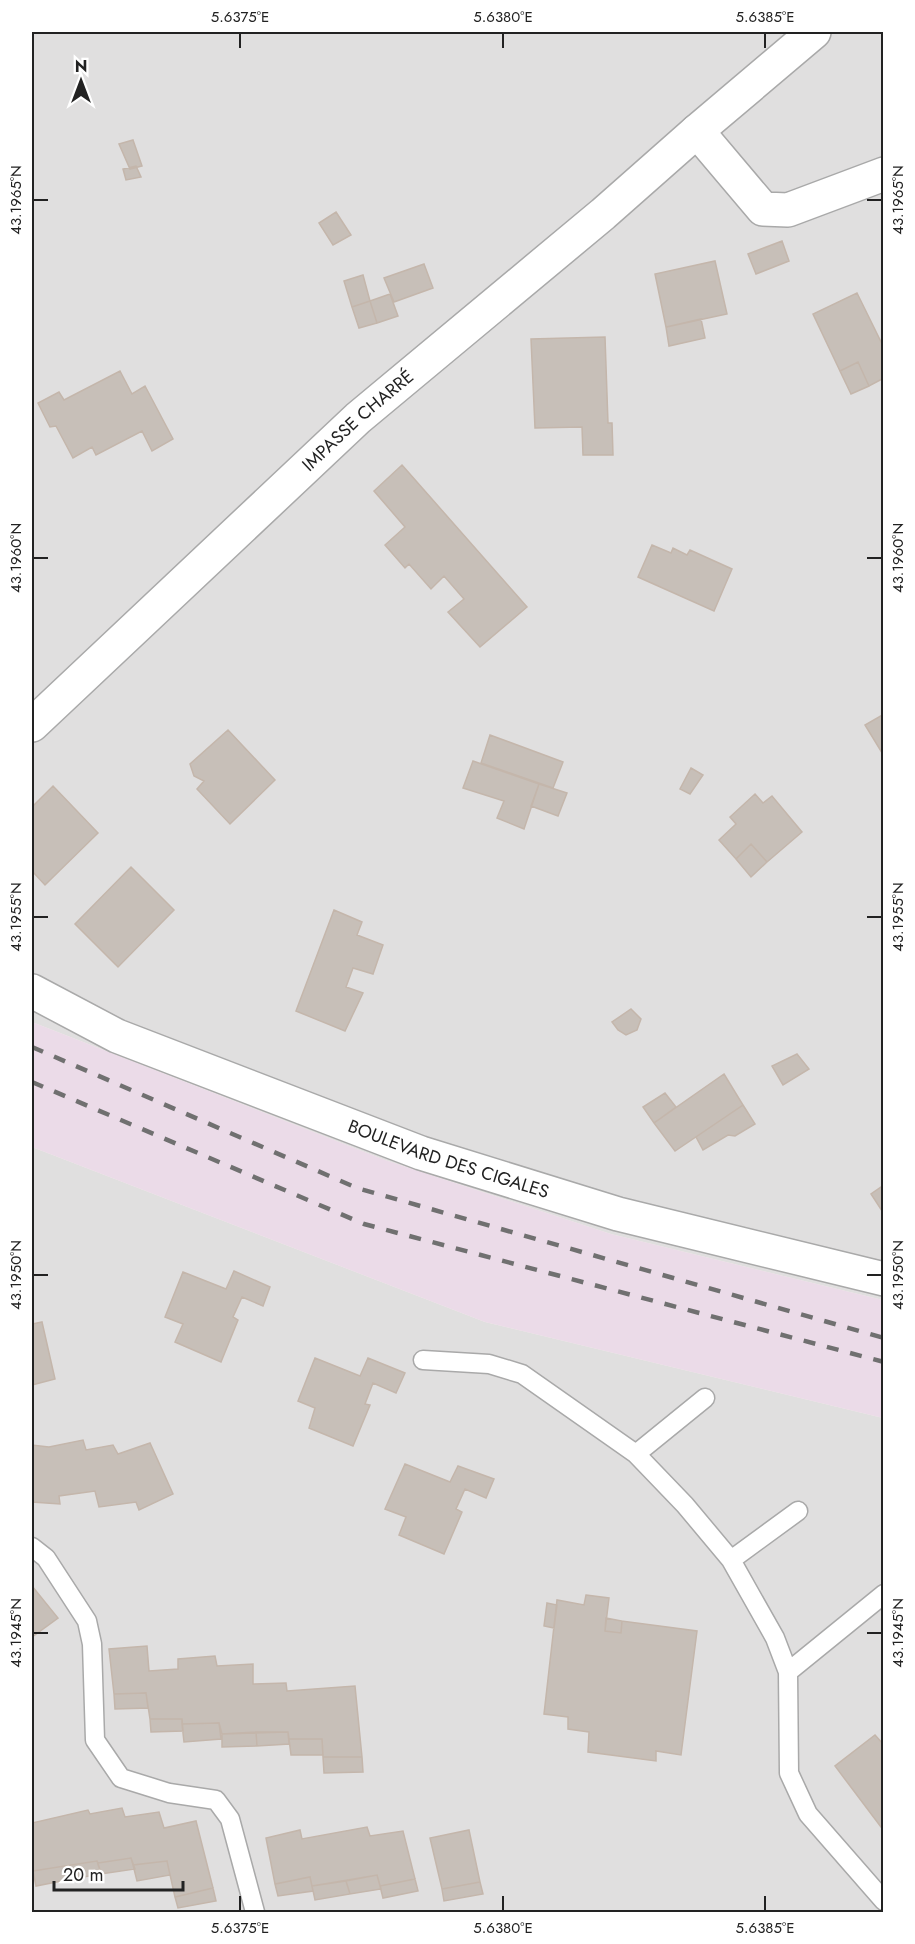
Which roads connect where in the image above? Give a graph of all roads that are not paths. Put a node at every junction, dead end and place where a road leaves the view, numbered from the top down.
1 (814, 32) edge
2 (697, 131) junction
3 (884, 174) edge
4 (32, 724) edge
5 (32, 991) edge
6 (884, 1279) edge
7 (423, 1360) dead end
8 (705, 1398) dead end
9 (636, 1454) junction
10 (798, 1511) dead end
11 (32, 1547) edge
12 (731, 1560) junction
13 (884, 1594) edge
14 (788, 1672) junction
15 (884, 1901) edge
16 (255, 1912) edge

1 - 2 street, IMPASSE CHARRÉ
2 - 3 street
2 - 4 street, IMPASSE CHARRÉ
5 - 6 street, BOULEVARD DES CIGALES
7 - 9 lane
8 - 9 lane
9 - 12 lane
10 - 12 lane
11 - 16 lane
12 - 14 lane
13 - 14 lane
14 - 15 lane

